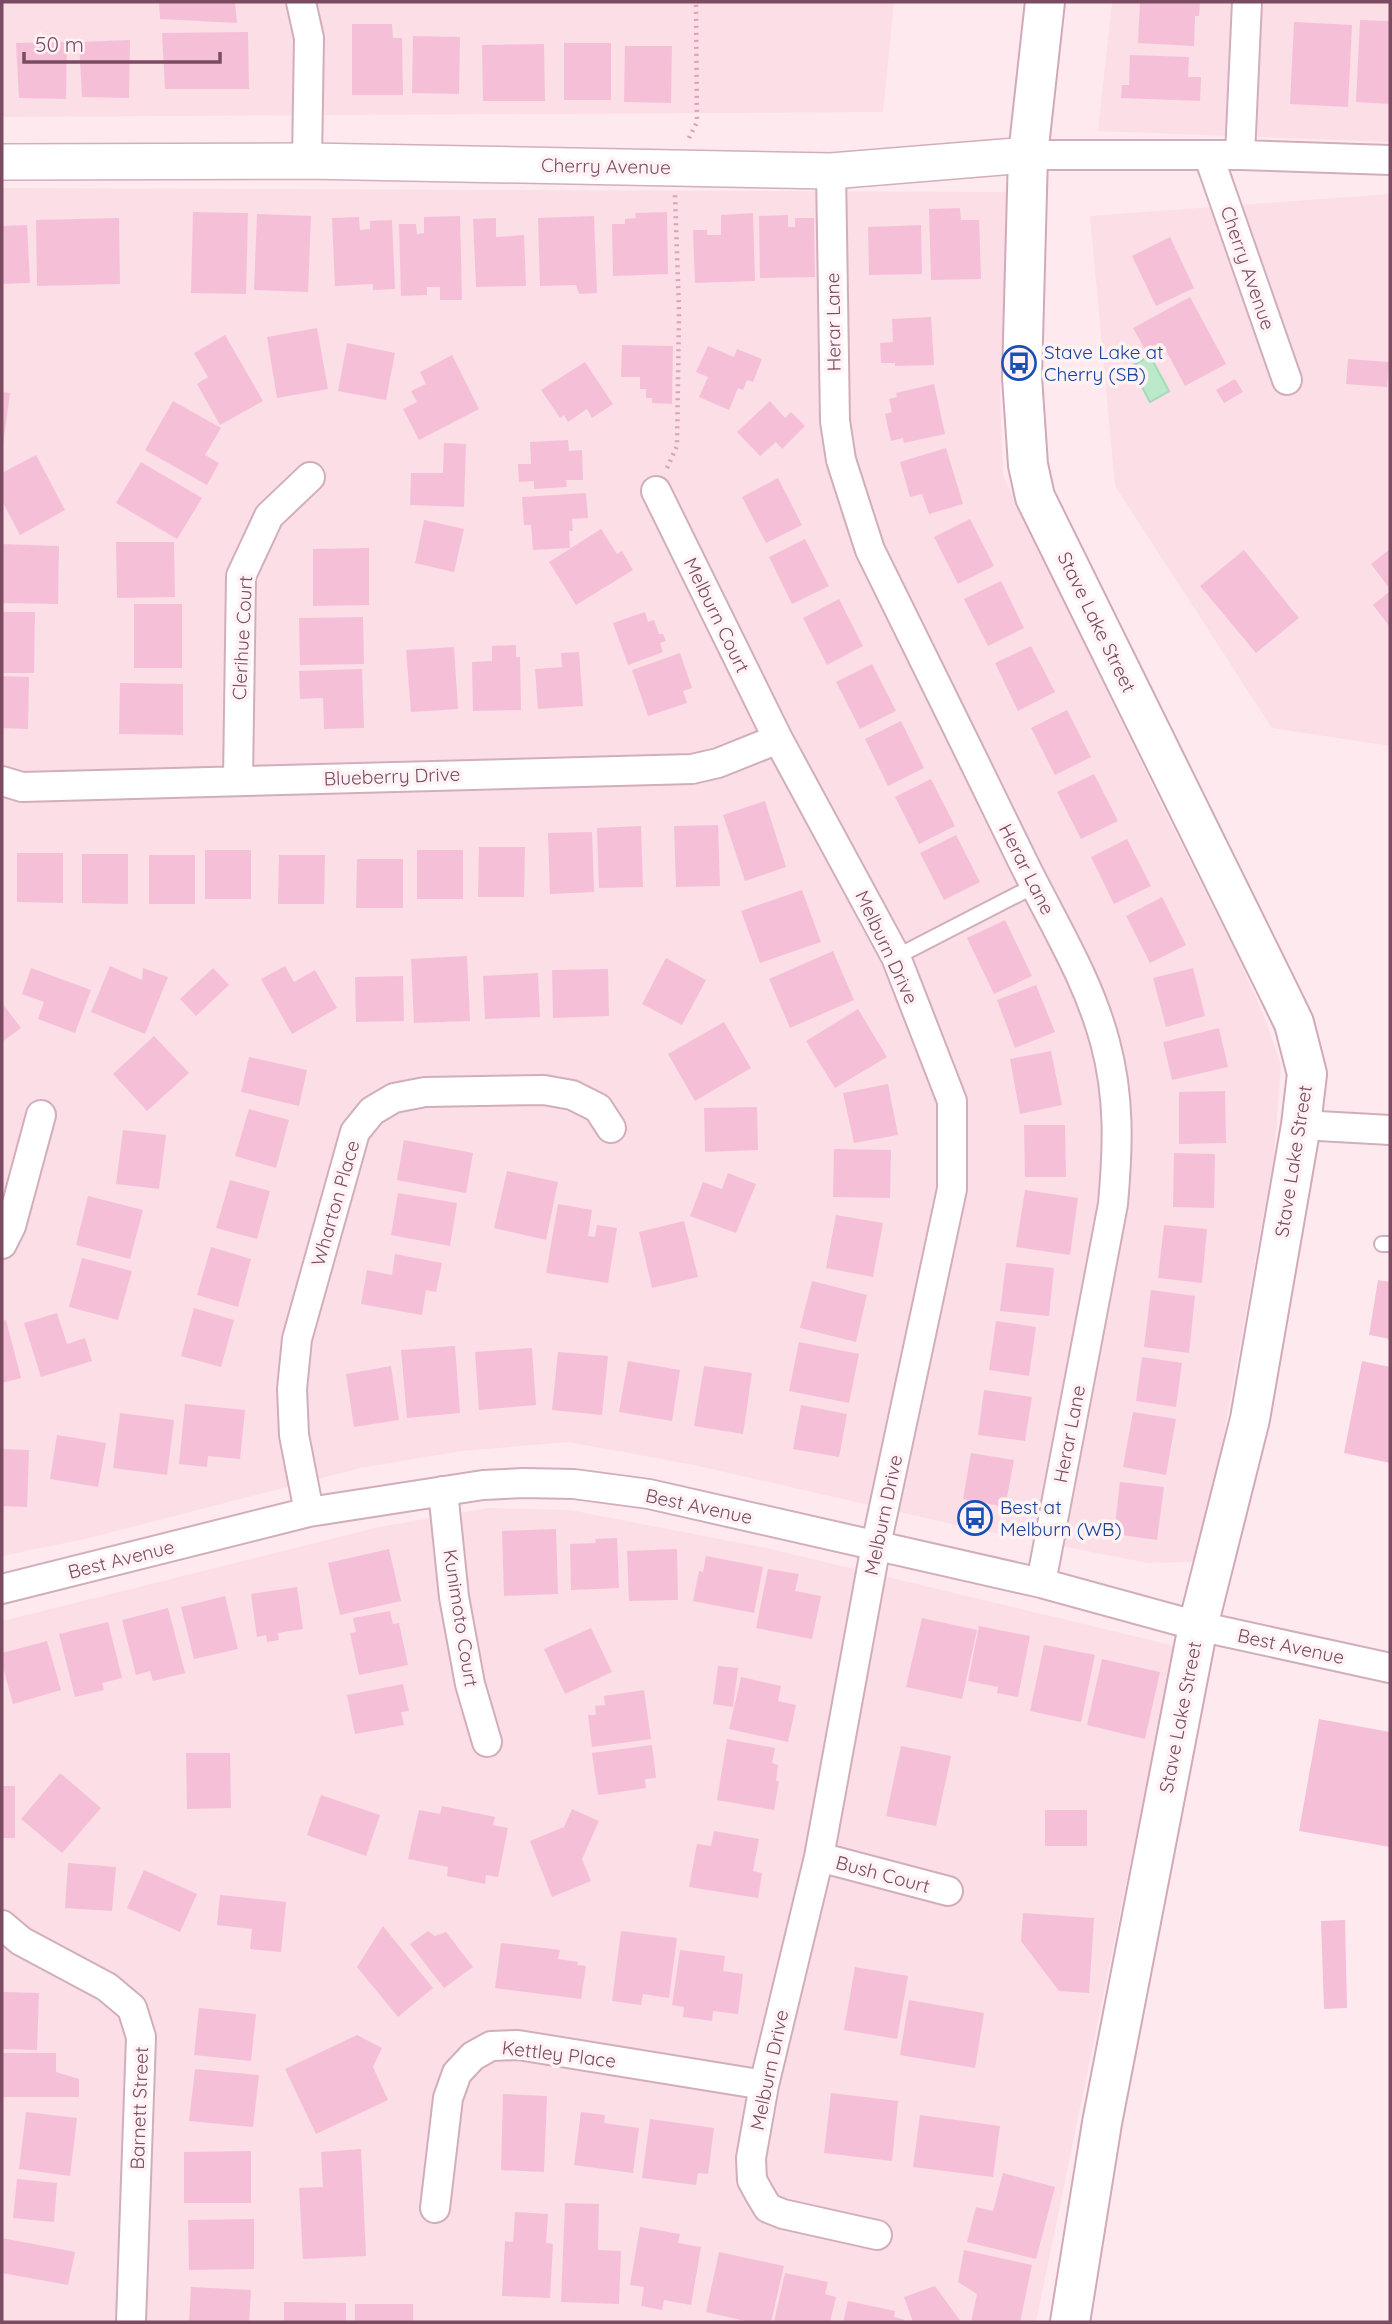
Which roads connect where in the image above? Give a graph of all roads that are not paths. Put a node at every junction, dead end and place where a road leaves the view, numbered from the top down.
1 (301, 2) edge
2 (1045, 2) edge
3 (1247, 2) edge
4 (1028, 155) junction
5 (1240, 155) junction
6 (1209, 157) junction
7 (1390, 160) edge
8 (307, 161) junction
9 (2, 162) edge
10 (831, 171) junction
11 (1287, 380) dead end
12 (310, 477) dead end
13 (656, 491) road end
14 (778, 738) junction
15 (238, 780) junction
16 (2, 781) edge
17 (1034, 886) junction
18 (896, 957) junction
19 (41, 1115) dead end
20 (1301, 1125) junction
21 (611, 1128) dead end
22 (1390, 1130) edge
23 (2, 1244) edge
24 (443, 1491) junction
25 (309, 1512) junction
26 (876, 1545) junction
27 (1041, 1583) junction
28 (2, 1589) edge
29 (1198, 1626) junction
30 (1390, 1668) edge
31 (487, 1742) dead end
32 (818, 1857) junction
33 (948, 1891) dead end
34 (2, 1925) edge
35 (764, 2085) junction
36 (435, 2207) dead end
37 (877, 2235) dead end
38 (131, 2322) edge
39 (1070, 2322) edge

1 - 8 street
2 - 4 main road, Stave Lake Street
3 - 5 street
4 - 6 street, Cherry Avenue
4 - 10 street, Cherry Avenue
4 - 20 main road, Stave Lake Street
5 - 6 street, Cherry Avenue
5 - 7 street, Cherry Avenue
6 - 11 street, Cherry Avenue
8 - 9 street, Cherry Avenue
8 - 10 street, Cherry Avenue
10 - 17 street, Herar Lane
12 - 15 street, Clerihue Court
13 - 14 street, Melburn Court
14 - 15 street, Blueberry Drive
14 - 18 street, Melburn Drive
15 - 16 street, Blueberry Drive
17 - 18 lane
17 - 27 street, Herar Lane
18 - 26 street, Melburn Drive
19 - 23 street
20 - 22 street
20 - 29 main road, Stave Lake Street
21 - 25 street, Wharton Place
24 - 25 street, Best Avenue
24 - 26 street, Best Avenue
24 - 31 street, Kunimoto Court
25 - 28 street, Best Avenue
26 - 27 street, Best Avenue
26 - 32 street, Melburn Drive
27 - 29 street, Best Avenue
29 - 30 street, Best Avenue
29 - 39 main road, Stave Lake Street
32 - 33 street, Bush Court
32 - 35 street, Melburn Drive
34 - 38 street, Barnett Street
35 - 36 street, Kettley Place
35 - 37 street, Melburn Drive

